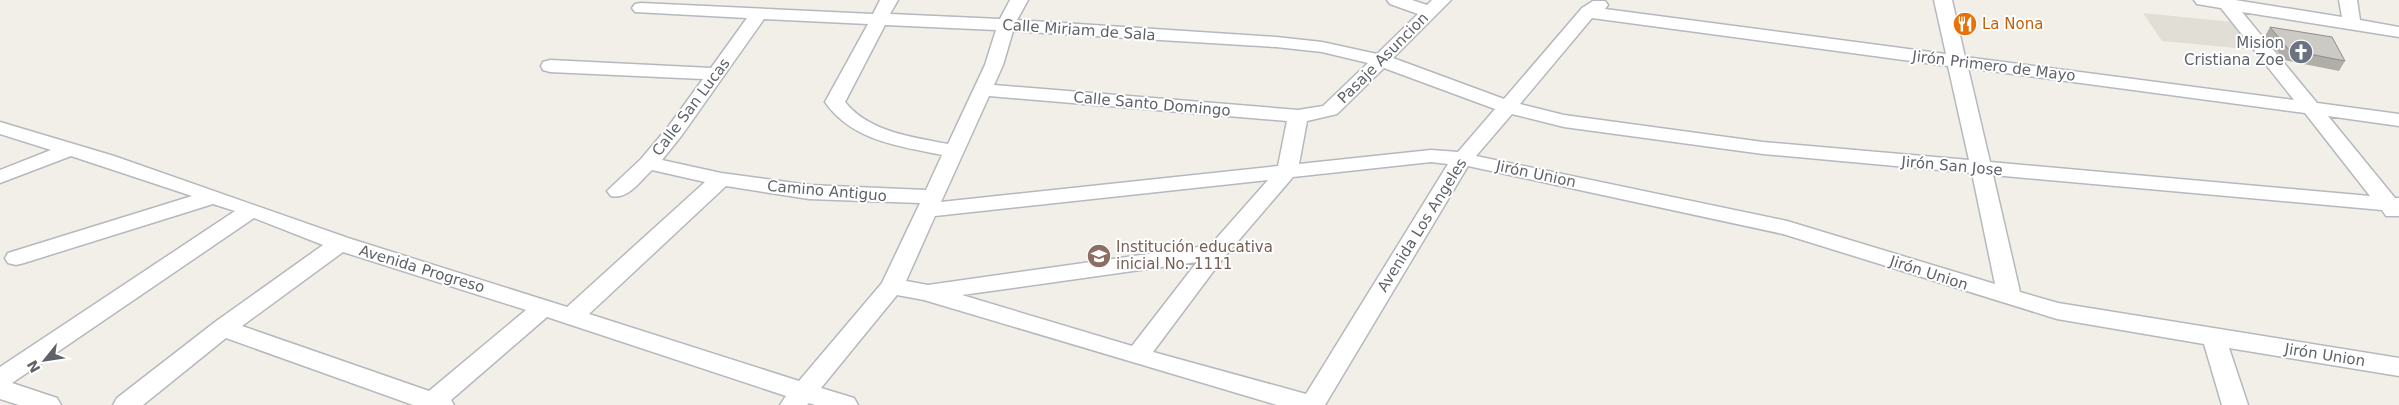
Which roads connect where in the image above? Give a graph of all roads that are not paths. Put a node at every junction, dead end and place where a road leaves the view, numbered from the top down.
1 (889, 0) edge
2 (1019, 0) edge
3 (1396, 0) edge
4 (1606, 0) edge
5 (1943, 0) edge
6 (2203, 0) edge
7 (2348, 0) edge
8 (2226, 3) junction
9 (1435, 6) edge
10 (641, 8) dead end
11 (1588, 12) junction
12 (759, 14) junction
13 (878, 19) junction
14 (2352, 24) junction
15 (1006, 25) junction
16 (2399, 32) edge
17 (1380, 60) junction
18 (1957, 61) junction
19 (550, 66) dead end
20 (717, 74) junction
21 (983, 90) junction
22 (1507, 107) junction
23 (2312, 107) junction
24 (1322, 114) joint
25 (1298, 116) junction
26 (2399, 120) edge
27 (0, 128) edge
28 (70, 149) junction
29 (953, 151) junction
30 (1463, 159) junction
31 (648, 163) junction
32 (1980, 168) junction
33 (1287, 170) junction
34 (0, 177) edge
35 (721, 179) junction
36 (618, 191) dead end
37 (213, 197) junction
38 (930, 204) junction
39 (2396, 209) edge
40 (252, 210) junction
41 (340, 243) junction
42 (1213, 256) junction
43 (16, 258) dead end
44 (892, 286) junction
45 (926, 292) junction
46 (2010, 298) junction
47 (544, 307) junction
48 (571, 318) junction
49 (223, 328) junction
50 (2214, 337) junction
51 (1137, 356) junction
52 (2399, 367) edge
53 (0, 379) edge
54 (0, 389) edge
55 (798, 398) edge
56 (434, 404) edge
57 (48, 405) edge
58 (126, 405) edge
59 (845, 405) edge
60 (1311, 405) edge
61 (2235, 405) edge

1 - 13 street
2 - 15 street
3 - 9 street
4 - 11 street, Avenida Los Angeles
5 - 18 street
6 - 8 street
7 - 14 street
8 - 14 street
8 - 23 street
9 - 17 street, Pasaje Asuncion
10 - 12 street, Calle Miriam de Sala
11 - 18 street, Jirón Primero de Mayo
11 - 22 street, Avenida Los Angeles
12 - 13 street, Calle Miriam de Sala
12 - 20 street, Calle San Lucas
13 - 15 street, Calle Miriam de Sala
13 - 29 street
14 - 16 street
15 - 17 street, Calle Miriam de Sala
15 - 21 street
17 - 22 street, Calle Miriam de Sala
17 - 24 street, Pasaje Asuncion
18 - 23 street, Jirón Primero de Mayo
18 - 32 street
19 - 20 street
20 - 31 street, Calle San Lucas
21 - 25 street, Calle Santo Domingo
21 - 29 street
22 - 30 street, Avenida Los Angeles
22 - 32 street, Jirón San Jose
23 - 26 street, Jirón Primero de Mayo
23 - 39 street
24 - 25 street, Calle Santo Domingo
25 - 33 street
27 - 28 street, Avenida Progreso
28 - 34 street
28 - 37 street, Avenida Progreso
29 - 38 street
30 - 33 street, Jirón Union
30 - 46 street, Jirón Union
30 - 60 street, Avenida Los Angeles
31 - 35 street, Calle San Lucas
31 - 36 street
32 - 39 street, Jirón San Jose
32 - 46 street
33 - 38 street, Camino Antiguo
33 - 42 street
35 - 38 street, Camino Antiguo
35 - 48 street
37 - 40 street, Avenida Progreso
37 - 43 street
38 - 44 street
40 - 41 street, Avenida Progreso
40 - 53 street
41 - 47 street, Avenida Progreso
41 - 49 street
42 - 45 street
42 - 51 street
44 - 45 street
44 - 55 street
45 - 51 street
46 - 50 street, Jirón Union
47 - 48 street, Avenida Progreso
47 - 56 street
48 - 55 street, Avenida Progreso
49 - 56 street
49 - 58 street
50 - 52 street, Jirón Union
50 - 61 street
51 - 60 street
54 - 57 street
55 - 59 street, Avenida Progreso

